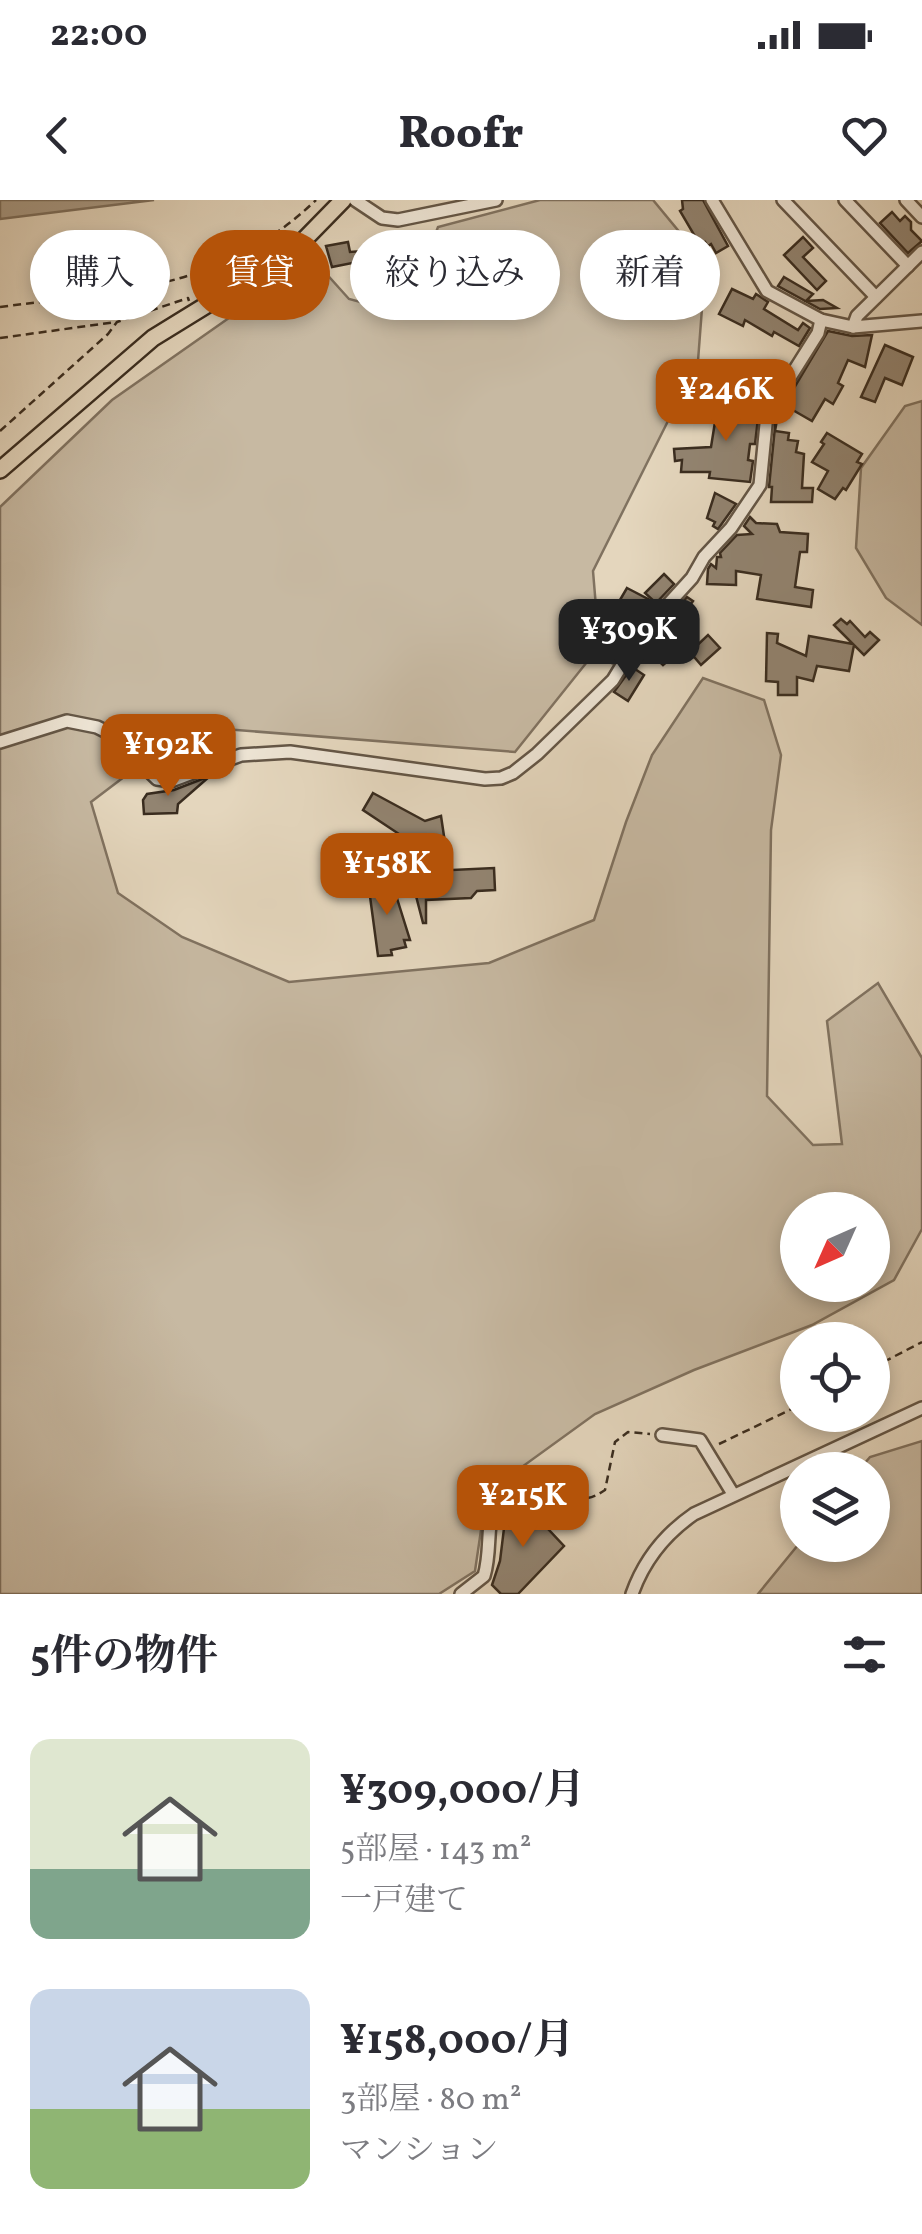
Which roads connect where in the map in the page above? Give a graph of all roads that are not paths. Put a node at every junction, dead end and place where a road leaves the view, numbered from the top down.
1 (343, 200) edge
2 (355, 200) edge
3 (496, 200) edge
4 (712, 200) edge
5 (783, 200) edge
6 (845, 200) edge
7 (906, 200) edge
8 (922, 216) edge
9 (922, 252) edge
10 (908, 266) junction
11 (876, 297) junction
12 (820, 320) junction
13 (922, 321) edge
14 (853, 327) junction
15 (0, 470) edge
16 (0, 742) edge
17 (922, 1408) edge
18 (662, 1435) road end
19 (517, 1480) road end
20 (733, 1494) junction
21 (461, 1594) edge
22 (632, 1594) edge

1 - 15 main road
2 - 3 street
4 - 12 street
5 - 11 street
6 - 10 street
7 - 8 street
9 - 10 street
10 - 11 street
11 - 14 street
12 - 14 street
12 - 16 street
13 - 14 street
17 - 20 street
18 - 20 street
19 - 21 street
20 - 22 street

